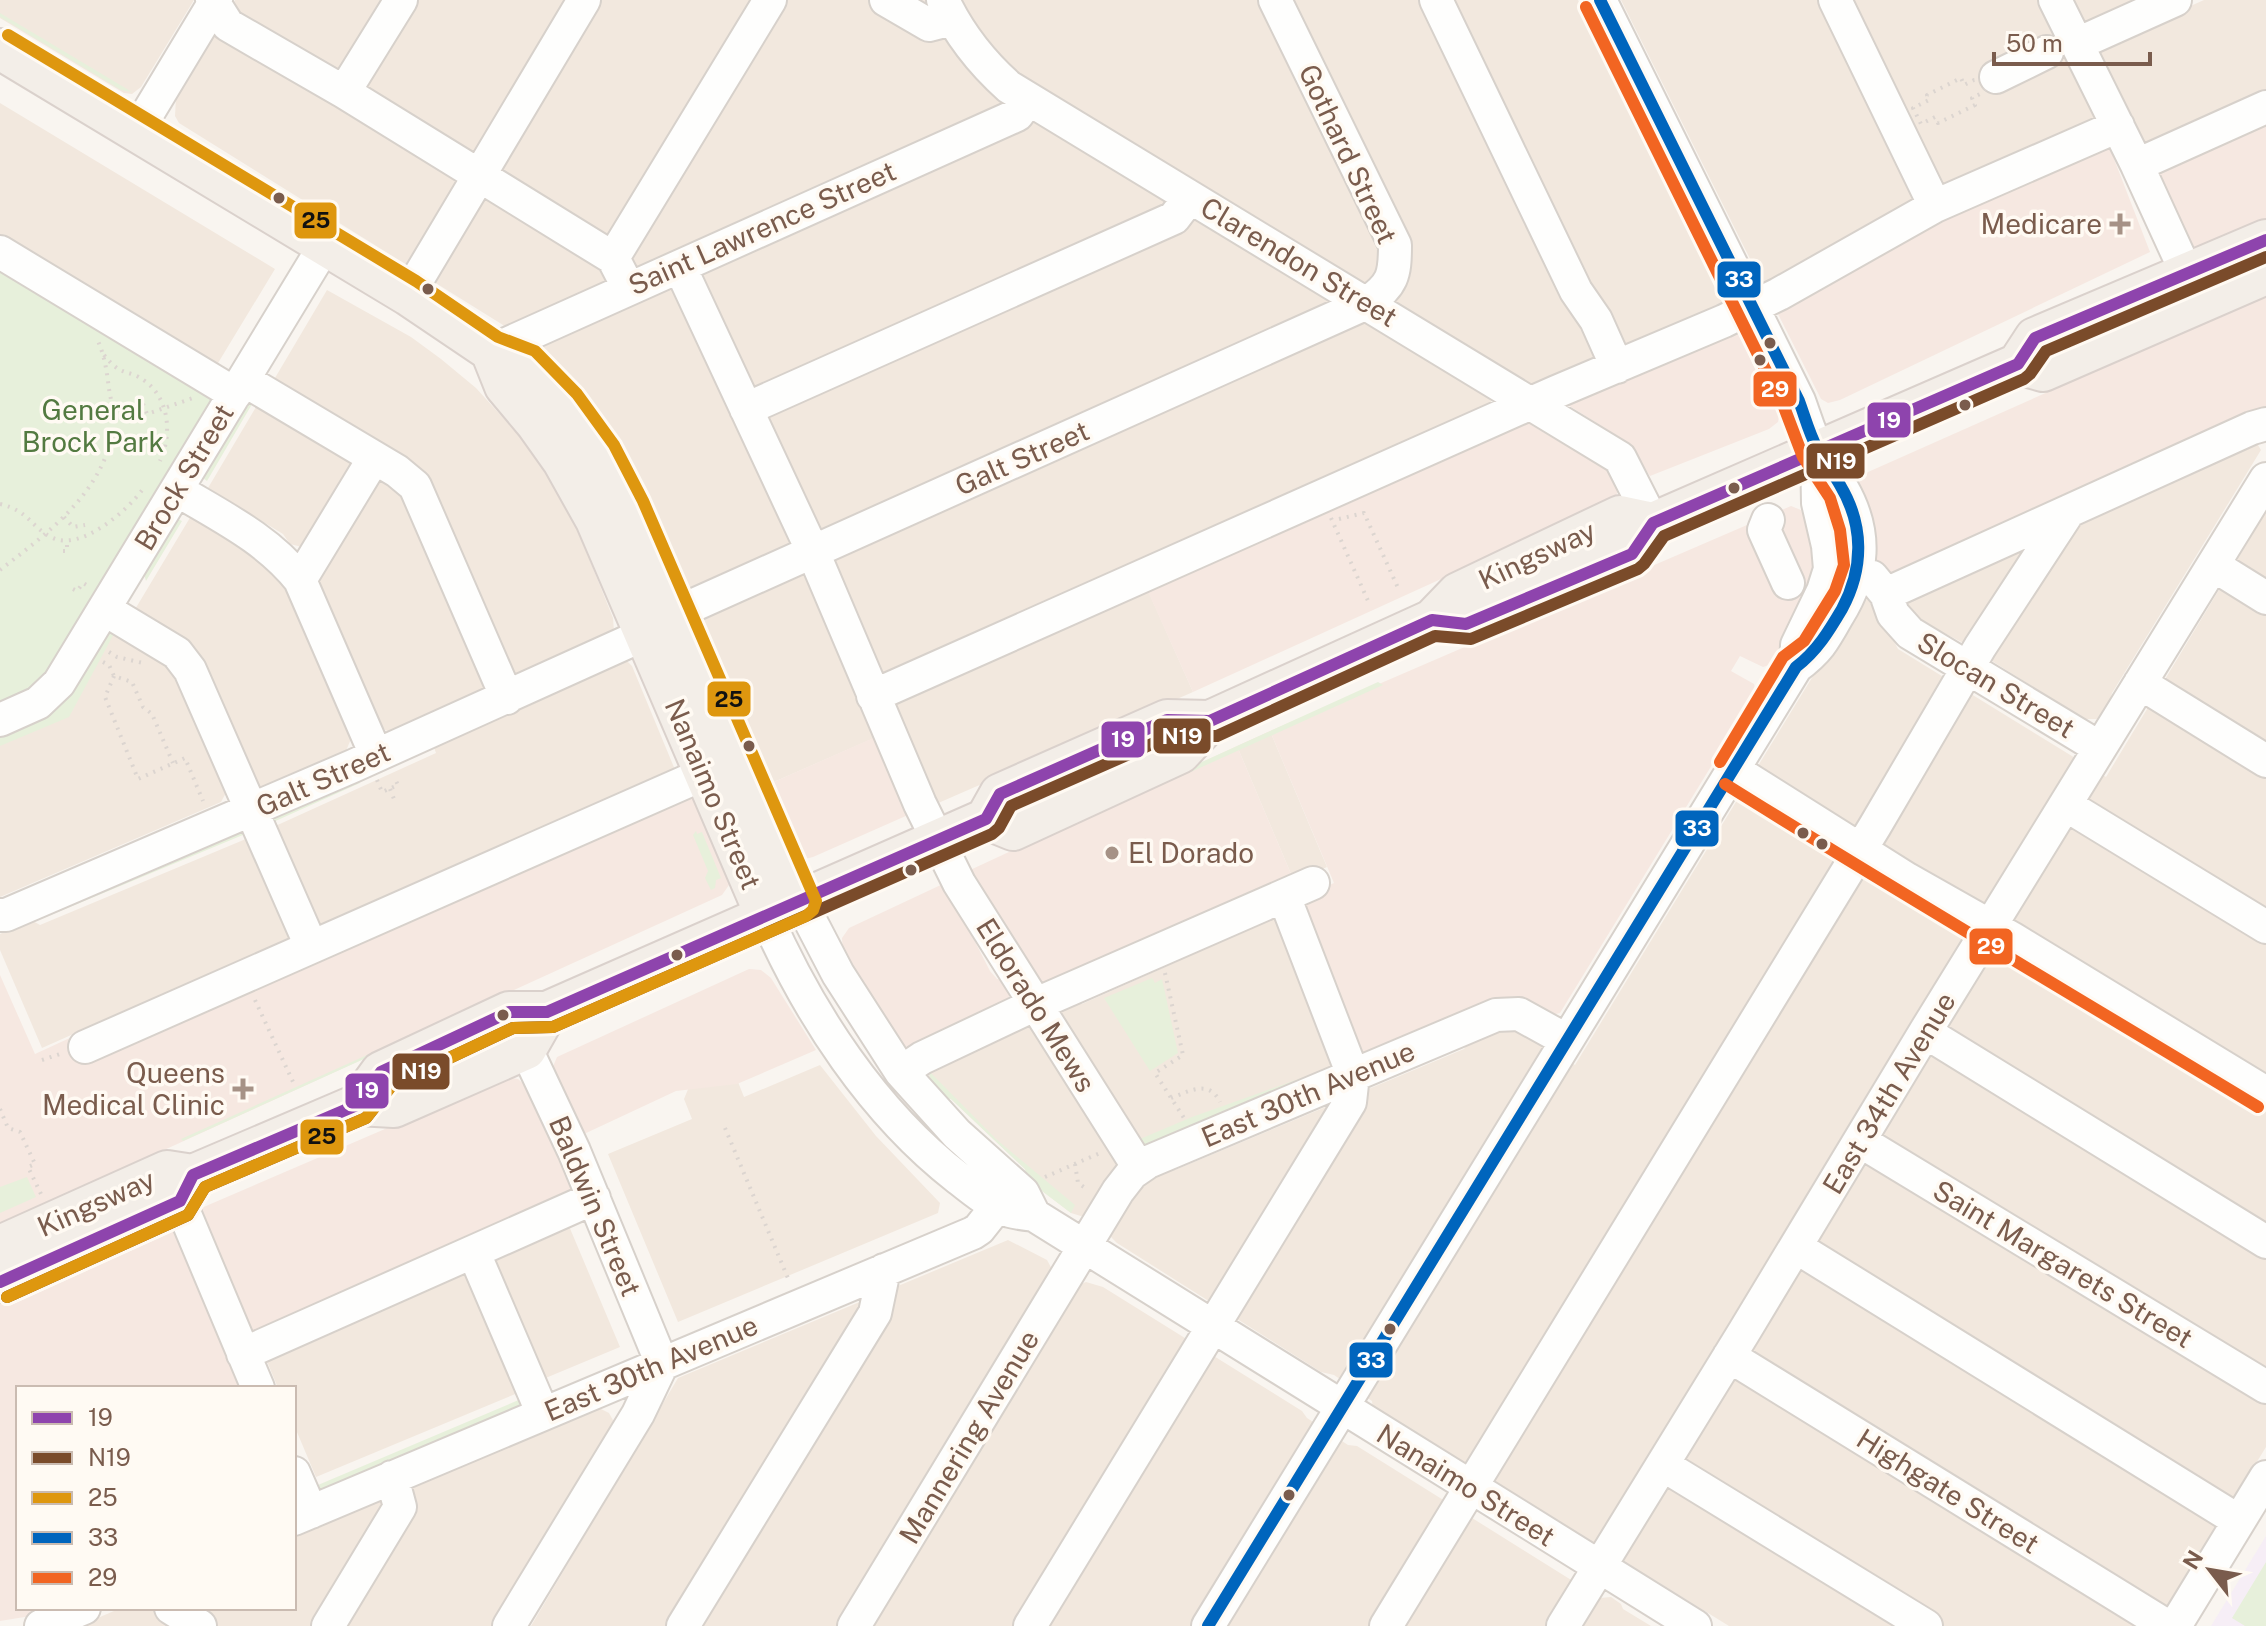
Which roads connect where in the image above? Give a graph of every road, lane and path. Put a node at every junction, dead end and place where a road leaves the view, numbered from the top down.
1 (401, 0) edge
2 (584, 0) edge
3 (770, 0) edge
4 (886, 0) edge
5 (1275, 0) edge
6 (1436, 0) edge
7 (1600, 0) edge
8 (1835, 0) edge
9 (2055, 0) edge
10 (2175, 0) edge
11 (214, 1) edge
12 (948, 10) edge
13 (2062, 48) junction
14 (0, 49) edge
15 (1984, 83) junction
16 (344, 92) junction
17 (1028, 100) junction
18 (2266, 107) edge
19 (2118, 126) junction
20 (137, 131) junction
21 (2137, 165) junction
22 (479, 174) junction
23 (1190, 197) junction
24 (1935, 206) junction
25 (2266, 240) edge
26 (325, 245) junction
27 (0, 252) edge
28 (613, 258) junction
29 (680, 267) junction
30 (2187, 274) junction
31 (2266, 274) edge
32 (628, 287) junction
33 (408, 295) junction
34 (1367, 303) junction
35 (1752, 307) junction
36 (90, 331) dead end
37 (491, 351) junction
38 (104, 354) junction
39 (2018, 364) junction
40 (1617, 367) junction
41 (228, 389) junction
42 (1532, 403) junction
43 (143, 404) dead end
44 (163, 409) junction
45 (746, 409) junction
46 (2266, 424) edge
47 (1817, 450) junction
48 (374, 458) junction
49 (2266, 479) edge
50 (160, 480) junction
51 (1352, 483) junction
52 (0, 504) edge
53 (2069, 511) junction
54 (64, 517) junction
55 (1768, 520) dead end
56 (1653, 523) junction
57 (85, 525) dead end
58 (47, 534) junction
59 (1340, 538) dead end
60 (67, 542) junction
61 (63, 551) dead end
62 (813, 552) junction
63 (2213, 565) junction
64 (1845, 568) junction
65 (0, 570) edge
66 (300, 580) junction
67 (1788, 583) dead end
68 (73, 589) dead end
69 (1399, 590) dead end
70 (1886, 594) junction
71 (97, 598) junction
72 (2266, 598) edge
73 (1369, 603) dead end
74 (676, 613) junction
75 (643, 635) junction
76 (103, 662) dead end
77 (1968, 668) junction
78 (114, 676) junction
79 (2140, 683) junction
80 (873, 696) junction
81 (507, 698) junction
82 (0, 720) edge
83 (2100, 748) junction
84 (2266, 761) edge
85 (173, 764) junction
86 (381, 768) junction
87 (1734, 770) junction
88 (706, 773) junction
89 (390, 789) junction
90 (394, 799) dead end
91 (2066, 805) junction
92 (251, 810) junction
93 (214, 826) junction
94 (938, 840) junction
95 (1860, 849) junction
96 (783, 909) junction
97 (0, 915) edge
98 (1991, 927) junction
99 (2266, 927) edge
100 (311, 946) junction
101 (1165, 972) dead end
102 (251, 990) dead end
103 (1034, 1005) junction
104 (547, 1012) junction
105 (1925, 1032) junction
106 (1566, 1040) junction
107 (85, 1047) dead end
108 (526, 1049) junction
109 (901, 1072) junction
110 (1353, 1075) junction
111 (294, 1084) dead end
112 (2266, 1093) edge
113 (1171, 1098) junction
114 (1221, 1104) dead end
115 (357, 1105) junction
116 (0, 1109) edge
117 (1184, 1118) dead end
118 (725, 1128) dead end
119 (1860, 1141) junction
120 (1132, 1155) junction
121 (1075, 1164) junction
122 (1045, 1177) dead end
123 (180, 1182) junction
124 (1093, 1194) dead end
125 (43, 1198) dead end
126 (594, 1198) junction
127 (998, 1205) junction
128 (1034, 1215) junction
129 (2266, 1242) edge
130 (0, 1246) edge
131 (1083, 1247) junction
132 (1796, 1247) junction
133 (474, 1253) junction
134 (884, 1270) junction
135 (0, 1282) edge
136 (790, 1283) dead end
137 (1213, 1328) junction
138 (243, 1354) junction
139 (1729, 1356) junction
140 (662, 1364) junction
141 (257, 1386) edge
142 (2266, 1387) edge
143 (1341, 1407) junction
144 (543, 1414) junction
145 (1663, 1465) junction
146 (392, 1477) junction
147 (2266, 1477) edge
148 (296, 1482) edge
149 (1471, 1488) junction
150 (303, 1515) edge
151 (2239, 1521) junction
152 (1599, 1567) junction
153 (79, 1610) edge
154 (174, 1610) edge
155 (41, 1626) edge
156 (200, 1626) edge
157 (328, 1626) edge
158 (509, 1626) edge
159 (683, 1626) edge
160 (854, 1626) edge
161 (1030, 1626) edge
162 (1208, 1626) edge
163 (1386, 1626) edge
164 (1563, 1626) edge
165 (1695, 1626) edge
166 (1926, 1626) edge
167 (2167, 1626) edge
168 (2175, 1626) edge

1 - 16 street
2 - 22 street
3 - 28 street
4 - 12 street
5 - 34 street, Gothard Street
6 - 40 street
7 - 35 street
8 - 24 street
9 - 13 street
10 - 13 street
11 - 16 street
11 - 20 street
12 - 17 street, Clarendon Street
13 - 15 street
13 - 19 street
14 - 20 main road, Nanaimo Street
15 - 15 path
16 - 22 street
17 - 23 street, Clarendon Street
17 - 29 street, Saint Lawrence Street
18 - 21 street
19 - 21 street
19 - 24 street
20 - 26 main road, Nanaimo Street
21 - 30 street
22 - 28 street
22 - 33 street
23 - 34 street, Clarendon Street
23 - 45 street
24 - 35 street
25 - 30 main road, Kingsway
26 - 33 main road, Nanaimo Street
26 - 41 street, Brock Street
27 - 41 street
28 - 32 street
29 - 32 street, Saint Lawrence Street
29 - 45 street, Eldorado Mews
30 - 39 main road, Kingsway
31 - 39 main road, Kingsway
32 - 37 street, Saint Lawrence Street
33 - 37 main road, Nanaimo Street
34 - 42 street, Clarendon Street
34 - 62 street, Galt Street
35 - 40 street
35 - 47 street
36 - 38 path
37 - 74 main road, Nanaimo Street
37 - 75 main road, Nanaimo Street
38 - 44 path
38 - 54 path
39 - 47 main road, Kingsway
40 - 42 street
41 - 44 path
41 - 48 street
41 - 50 street, Brock Street
42 - 51 street
42 - 56 street, Clarendon Street
43 - 44 path
44 - 50 path
45 - 62 street, Eldorado Mews
46 - 53 street
47 - 56 main road, Kingsway
47 - 64 street
48 - 66 street
48 - 81 street
49 - 63 street, East 34th Avenue
50 - 60 path
50 - 66 street
50 - 71 street, Brock Street
51 - 69 path
51 - 80 street
52 - 58 path
53 - 70 street
53 - 77 street
54 - 57 path
54 - 58 path
55 - 67 street
56 - 94 main road, Kingsway
58 - 60 path
58 - 65 path
59 - 73 path
60 - 61 path
62 - 74 street, Galt Street
62 - 80 street, Eldorado Mews
63 - 72 street
63 - 79 street, East 34th Avenue
64 - 70 street, Slocan Street
64 - 87 street
66 - 86 street
68 - 71 path
70 - 77 street, Slocan Street
71 - 82 street, Brock Street
71 - 92 street
74 - 96 main road, Nanaimo Street
75 - 81 street, Galt Street
75 - 88 main road, Nanaimo Street
76 - 78 path
77 - 83 street, Slocan Street
77 - 95 street
78 - 85 path
78 - 85 path
79 - 83 street, East 34th Avenue
79 - 84 street
80 - 94 street, Eldorado Mews
81 - 86 street, Galt Street
83 - 91 street, East 34th Avenue
85 - 93 path
86 - 89 path
86 - 89 path
86 - 92 street, Galt Street
87 - 95 street
87 - 106 street
88 - 96 main road, Nanaimo Street
88 - 100 street
89 - 90 path
91 - 98 street, East 34th Avenue
91 - 99 street
92 - 93 street, Galt Street
92 - 100 street
93 - 97 street, Galt Street
94 - 96 main road, Kingsway
94 - 103 street, Eldorado Mews
95 - 98 street
95 - 149 street
96 - 104 main road, Kingsway
96 - 109 street, Nanaimo Street
96 - 127 street, Nanaimo Street
98 - 105 street, East 34th Avenue
98 - 112 street
100 - 107 street
101 - 113 path
102 - 111 path
103 - 109 street
103 - 110 street
103 - 120 street, Eldorado Mews
104 - 108 main road
104 - 115 main road, Kingsway
105 - 119 street, East 34th Avenue
105 - 129 street
106 - 110 street, East 30th Avenue
106 - 143 street
108 - 115 main road, Kingsway
108 - 126 street, Baldwin Street
109 - 128 street, Nanaimo Street
110 - 120 street, East 30th Avenue
110 - 137 street
113 - 114 path
113 - 117 path
115 - 123 main road, Kingsway
116 - 125 path
118 - 136 path
119 - 132 street, East 34th Avenue
119 - 142 street, Saint Margarets Street
120 - 121 path
120 - 131 street, East 30th Avenue
121 - 122 path
121 - 124 path
123 - 130 main road, Kingsway
123 - 135 main road, Kingsway
123 - 138 street
126 - 133 street
126 - 140 street, Baldwin Street
127 - 128 street, Nanaimo Street
127 - 134 street, East 30th Avenue
128 - 131 street, Nanaimo Street
131 - 137 street, Nanaimo Street
131 - 160 street, Mannering Avenue
132 - 139 street, East 34th Avenue
132 - 151 street
133 - 138 street
133 - 144 street
134 - 140 street, East 30th Avenue
134 - 159 street
137 - 143 street, Nanaimo Street
137 - 161 street
138 - 141 street
139 - 145 street, East 34th Avenue
139 - 167 street, Highgate Street
140 - 144 street, East 30th Avenue
140 - 158 street
143 - 149 street, Nanaimo Street
143 - 162 street
144 - 146 street, East 30th Avenue
145 - 152 street, East 34th Avenue
145 - 166 street
146 - 150 street, East 30th Avenue
146 - 157 street
147 - 151 street
148 - 150 street
149 - 152 street, Nanaimo Street
149 - 163 street
151 - 168 street
152 - 164 street, East 34th Avenue
152 - 165 street, Nanaimo Street
153 - 155 street
154 - 156 street

